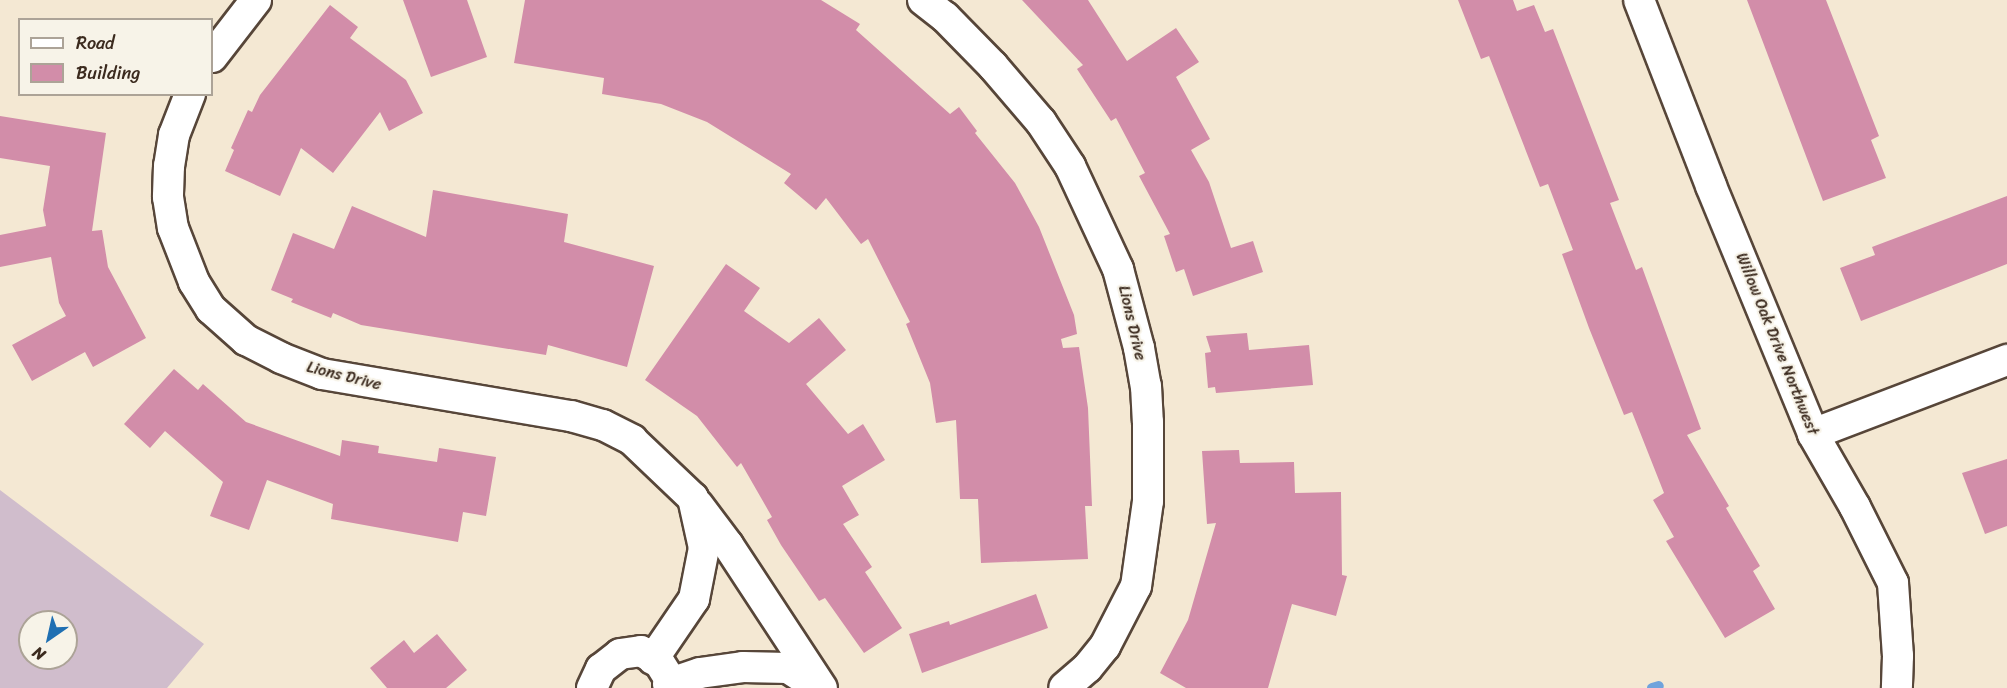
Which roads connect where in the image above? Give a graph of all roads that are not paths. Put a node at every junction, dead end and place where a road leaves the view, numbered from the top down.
1 (256, 0) edge
2 (923, 0) edge
3 (1639, 0) edge
4 (213, 56) edge
5 (189, 96) edge
6 (2007, 360) edge
7 (1813, 434) junction
8 (693, 498) junction
9 (663, 677) edge
10 (592, 688) edge
11 (820, 688) edge
12 (1064, 688) edge
13 (1897, 688) edge

1 - 4 street
2 - 12 street, Lions Drive
3 - 7 street, Willow Oak Drive Northwest
5 - 8 street, Lions Drive
6 - 7 street
7 - 13 street, Willow Oak Drive Northwest
8 - 9 street
8 - 11 street, Lions Drive
9 - 10 street
9 - 11 street, Lions Drive

